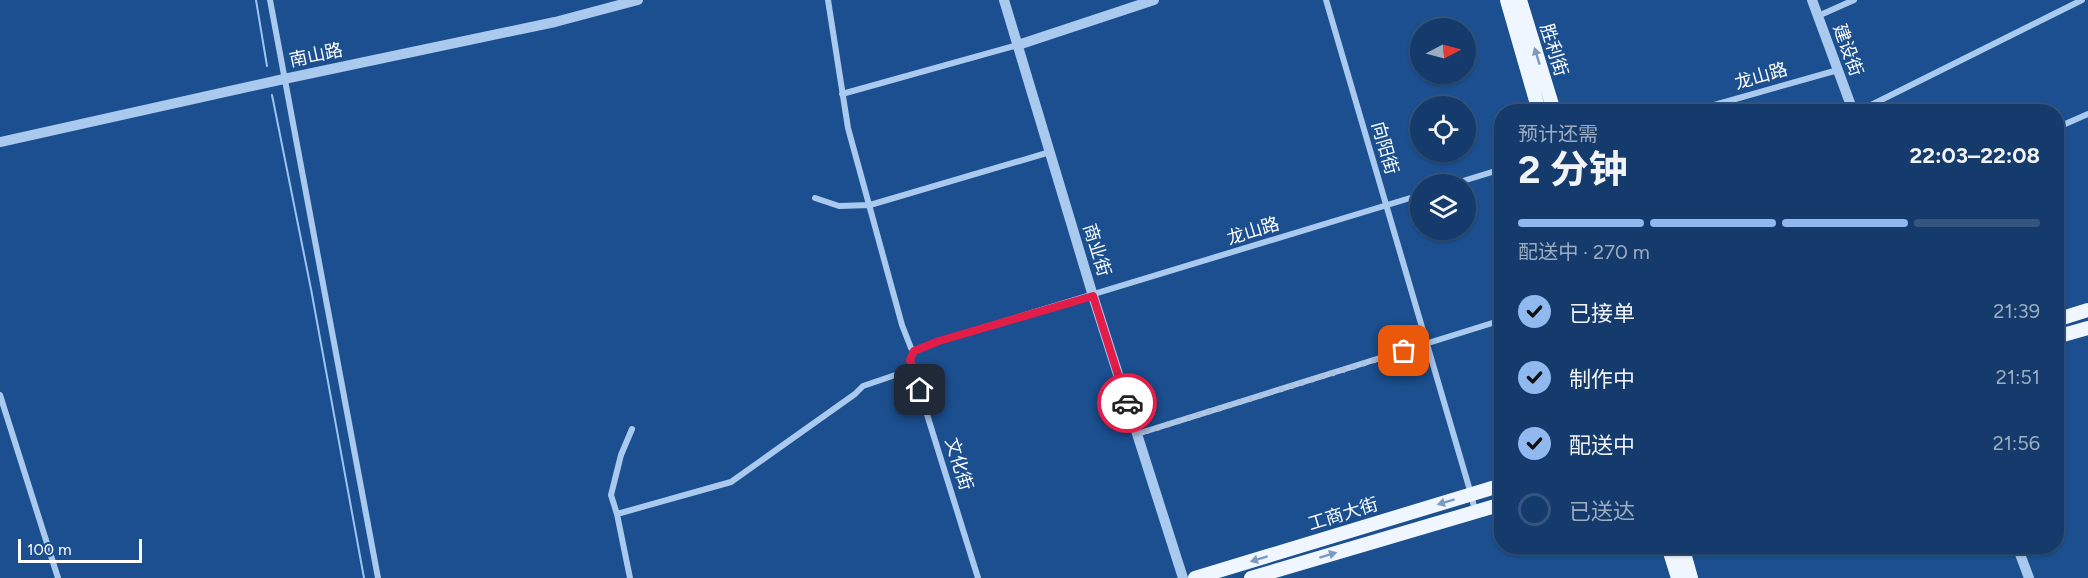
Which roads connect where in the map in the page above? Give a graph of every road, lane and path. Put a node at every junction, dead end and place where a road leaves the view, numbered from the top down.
1 (270, 0) edge
2 (638, 0) edge
3 (828, 0) edge
4 (1004, 0) edge
5 (1154, 0) edge
6 (1326, 0) edge
7 (1507, 0) edge
8 (1520, 0) edge
9 (1812, 0) edge
10 (1854, 0) edge
11 (2082, 0) edge
12 (1818, 16) junction
13 (1018, 45) junction
14 (1838, 70) junction
15 (284, 79) junction
16 (842, 94) junction
17 (1537, 104) edge
18 (1552, 104) edge
19 (1718, 104) edge
20 (1850, 104) edge
21 (1873, 104) edge
22 (2088, 114) edge
23 (2064, 124) edge
24 (0, 142) edge
25 (1050, 152) junction
26 (1494, 171) edge
27 (1476, 177) edge
28 (815, 198) dead end
29 (1410, 198) edge
30 (870, 205) junction
31 (1386, 206) junction
32 (1093, 296) junction
33 (2088, 310) edge
34 (2064, 318) edge
35 (1494, 323) edge
36 (2088, 328) edge
37 (2064, 335) edge
38 (1426, 344) junction
39 (914, 351) junction
40 (913, 369) junction
41 (0, 394) edge
42 (632, 429) dead end
43 (1137, 434) junction
44 (1494, 487) edge
45 (1472, 494) junction
46 (1494, 506) edge
47 (1475, 512) junction
48 (617, 514) junction
49 (1670, 554) edge
50 (1684, 554) edge
51 (2020, 554) edge
52 (58, 578) edge
53 (378, 578) edge
54 (630, 578) edge
55 (978, 578) edge
56 (1183, 578) edge
57 (1196, 578) edge
58 (1251, 578) edge
59 (1678, 578) edge
60 (1691, 578) edge
61 (2029, 578) edge

1 - 15 street
2 - 15 street, 南山路
3 - 16 street
4 - 13 street, 商业街
5 - 13 street
6 - 31 street, 向阳街
7 - 17 main road, 胜利街
18 -> 8 main road, 胜利街
9 - 12 street, 建设街
10 - 12 street
11 - 21 street
12 - 14 street, 建设街
13 - 16 street
13 - 25 street, 商业街
14 - 19 street, 龙山路
14 - 20 street, 建设街
15 - 24 street, 南山路
15 - 53 street
16 - 30 street
22 - 23 street
25 - 30 street
25 - 32 street, 商业街
26 - 27 street
28 - 30 street
29 - 31 street, 龙山路
30 - 39 street
31 - 32 street, 龙山路
31 - 38 street, 向阳街
32 - 39 street, 龙山路
32 - 43 street, 商业街
33 - 34 main road
35 - 38 street
36 - 37 main road
38 - 43 street
38 - 45 street, 向阳街
39 - 40 street, 文化街
40 - 48 street
40 - 55 street, 文化街
41 - 52 street
42 - 48 street
43 - 56 street, 商业街
44 - 45 main road, 工商大街
45 - 47 street, 向阳街
45 -> 57 main road, 工商大街
46 - 47 main road, 工商大街
58 -> 47 main road, 工商大街
48 - 54 street
49 - 59 main road
50 - 60 main road
51 - 61 street

